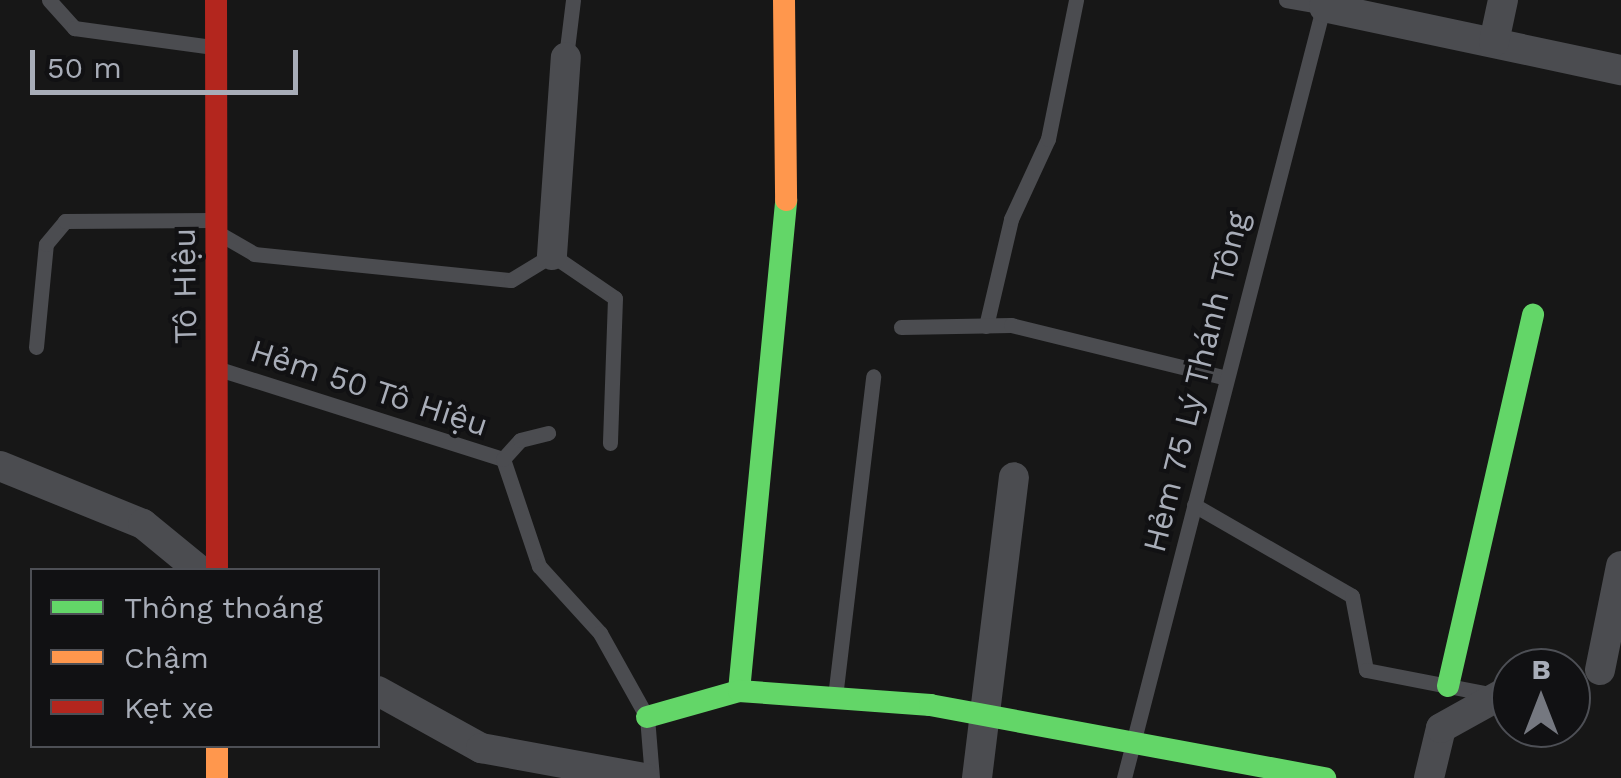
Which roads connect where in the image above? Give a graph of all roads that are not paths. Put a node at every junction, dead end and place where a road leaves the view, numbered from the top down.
1 (49, 0) edge
2 (216, 0) edge
3 (573, 0) edge
4 (784, 0) edge
5 (1076, 0) edge
6 (1286, 0) edge
7 (1503, 0) edge
8 (1324, 4) edge
9 (1494, 42) junction
10 (216, 48) junction
11 (566, 57) joint
12 (1621, 70) edge
13 (216, 226) junction
14 (552, 255) junction
15 (1534, 315) dead end
16 (986, 326) junction
17 (901, 327) dead end
18 (36, 347) dead end
19 (218, 368) junction
20 (873, 376) dead end
21 (1222, 376) junction
22 (548, 433) dead end
23 (610, 442) dead end
24 (503, 459) junction
25 (0, 466) edge
26 (1014, 477) dead end
27 (1194, 505) junction
28 (1621, 566) edge
29 (198, 568) edge
30 (217, 568) edge
31 (1597, 671) edge
32 (1448, 686) junction
33 (1491, 690) edge
34 (380, 691) edge
35 (739, 691) junction
36 (1491, 697) edge
37 (834, 701) junction
38 (980, 714) junction
39 (647, 716) junction
40 (1128, 746) junction
41 (217, 748) edge
42 (218, 778) edge
43 (644, 778) edge
44 (652, 778) edge
45 (977, 778) edge
46 (1124, 778) edge
47 (1325, 778) edge
48 (1429, 778) edge

1 - 10 lane
2 - 10 street, Tô Hiệu
3 - 11 lane
4 - 35 street
5 - 16 lane
6 - 8 lane
7 - 9 street
8 - 9 street
8 - 21 lane, Hẻm 75 Lý Thánh Tông
9 - 12 street
10 - 13 street, Tô Hiệu
11 - 14 street
13 - 14 lane
13 - 18 lane
13 - 19 street, Tô Hiệu
14 - 23 lane
15 - 32 street
16 - 17 lane
16 - 21 lane
19 - 24 lane, Hẻm 50 Tô Hiệu
19 - 30 street, Tô Hiệu
20 - 37 lane
21 - 27 lane, Hẻm 75 Lý Thánh Tông
22 - 24 lane
24 - 39 lane, Hẻm 50 Tô Hiệu
25 - 29 street
26 - 38 street
27 - 32 lane
27 - 40 lane, Hẻm 75 Lý Thánh Tông
28 - 31 street
32 - 33 lane
34 - 43 street
35 - 37 street
35 - 39 street
36 - 48 street
37 - 38 street
38 - 40 street
38 - 45 street
39 - 44 lane, Hẻm 50 Tô Hiệu
40 - 46 lane, Hẻm 75 Lý Thánh Tông
40 - 47 street
41 - 42 street

